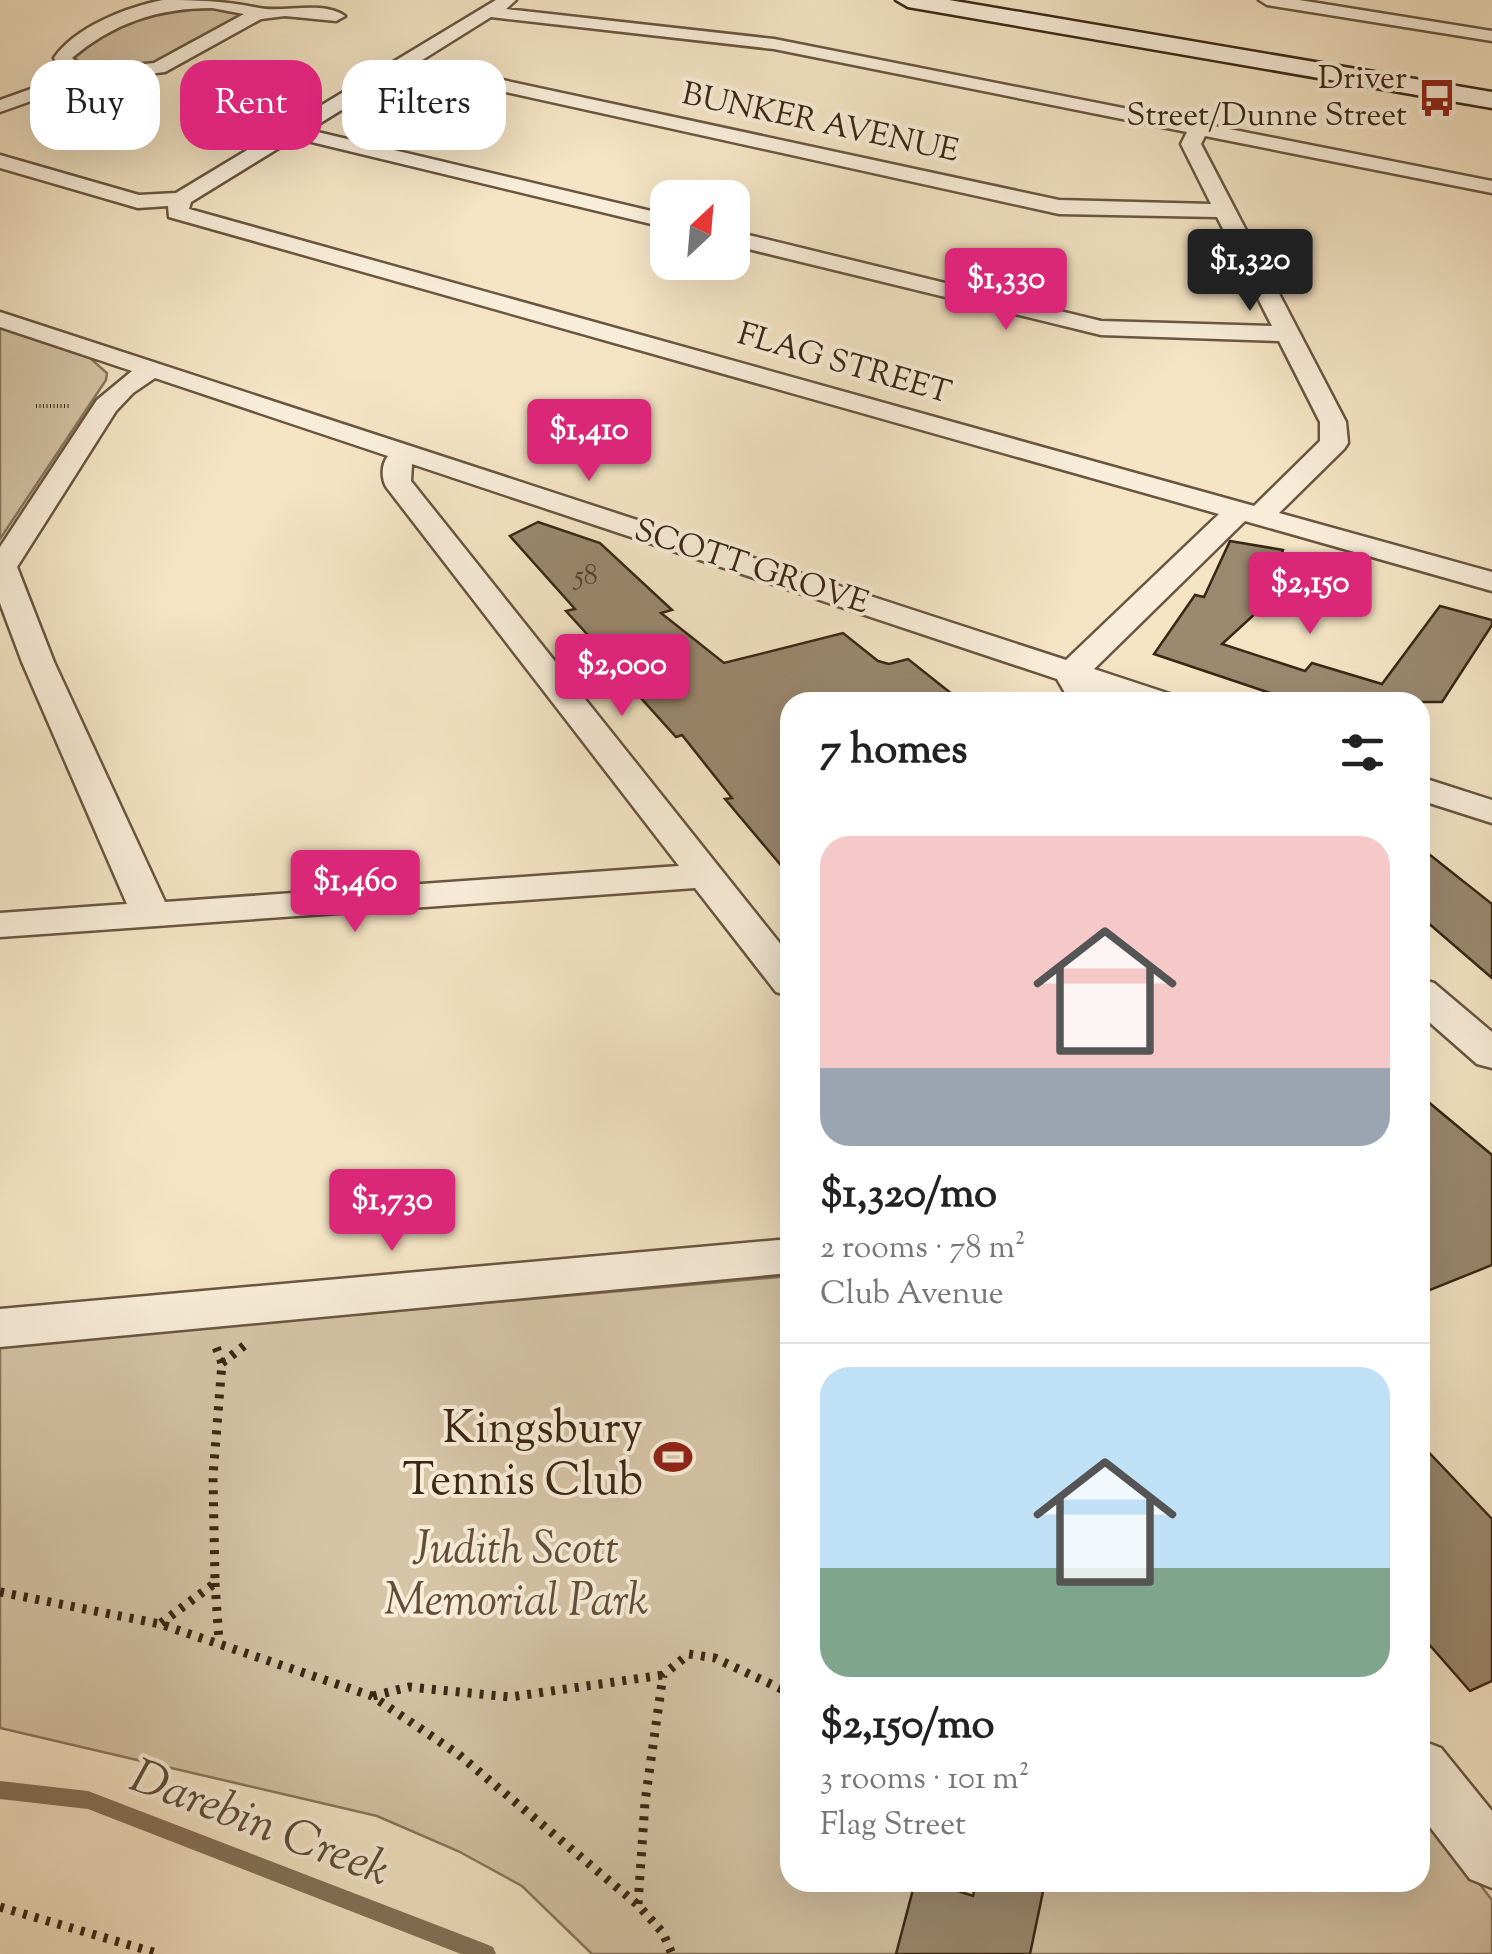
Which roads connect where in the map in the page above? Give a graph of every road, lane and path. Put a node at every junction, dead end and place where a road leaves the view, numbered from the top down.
1 (508, 0) edge
2 (908, 0) edge
3 (1267, 0) edge
4 (152, 1) edge
5 (214, 2) edge
6 (489, 12) junction
7 (257, 14) junction
8 (336, 16) dead end
9 (1492, 36) edge
10 (64, 60) edge
11 (411, 60) edge
12 (160, 67) edge
13 (506, 86) edge
14 (30, 95) edge
15 (1492, 102) edge
16 (0, 106) edge
17 (1199, 129) junction
18 (322, 139) edge
19 (266, 150) edge
20 (0, 160) edge
21 (1490, 189) edge
22 (179, 205) junction
23 (1228, 211) junction
24 (650, 218) edge
25 (750, 242) edge
26 (0, 318) edge
27 (1292, 334) junction
28 (152, 369) junction
29 (406, 455) junction
30 (1249, 515) junction
31 (1, 569) edge
32 (1492, 582) edge
33 (0, 656) edge
34 (38, 662) junction
35 (1071, 672) junction
36 (1082, 692) edge
37 (1131, 692) edge
38 (1430, 791) edge
39 (1492, 812) edge
40 (704, 876) junction
41 (151, 914) junction
42 (0, 925) edge
43 (780, 971) edge
44 (1430, 1001) edge
45 (1492, 1054) edge
46 (780, 1257) edge
47 (201, 1311) junction
48 (0, 1328) edge
49 (215, 1583) junction
50 (0, 1592) edge
51 (160, 1624) junction
52 (219, 1642) junction
53 (663, 1674) junction
54 (780, 1688) edge
55 (372, 1696) junction
56 (1430, 1780) edge
57 (1492, 1858) edge
58 (638, 1905) junction
59 (0, 1907) edge
60 (160, 1954) edge
61 (672, 1954) edge

1 - 6 street
2 - 15 main road
3 - 9 street
4 - 5 street
4 - 10 street
5 - 7 street
6 - 11 street
6 - 17 street
7 - 8 street
7 - 12 street
13 - 23 street, BUNKER AVENUE
14 - 16 street
17 - 21 street
17 - 23 street
18 - 24 street
19 - 22 street
20 - 22 street
22 - 30 street, FLAG STREET
23 - 27 street
25 - 27 street
26 - 28 street, SCOTT GROVE
27 - 30 street
28 - 29 street, SCOTT GROVE
28 - 31 street
29 - 35 street, SCOTT GROVE
29 - 40 street
30 - 32 street, FLAG STREET
30 - 35 street
31 - 34 street
33 - 34 street
34 - 41 street
35 - 36 street
35 - 37 street, SCOTT GROVE
38 - 39 street
40 - 41 street
40 - 43 street
41 - 42 street
44 - 45 street
46 - 47 street
47 - 48 street
47 - 49 path
49 - 51 path
49 - 52 path
50 - 51 path
51 - 52 path
52 - 55 path
53 - 54 path
53 - 55 path
53 - 58 path
55 - 58 path
56 - 57 street
58 - 61 path
59 - 60 path

